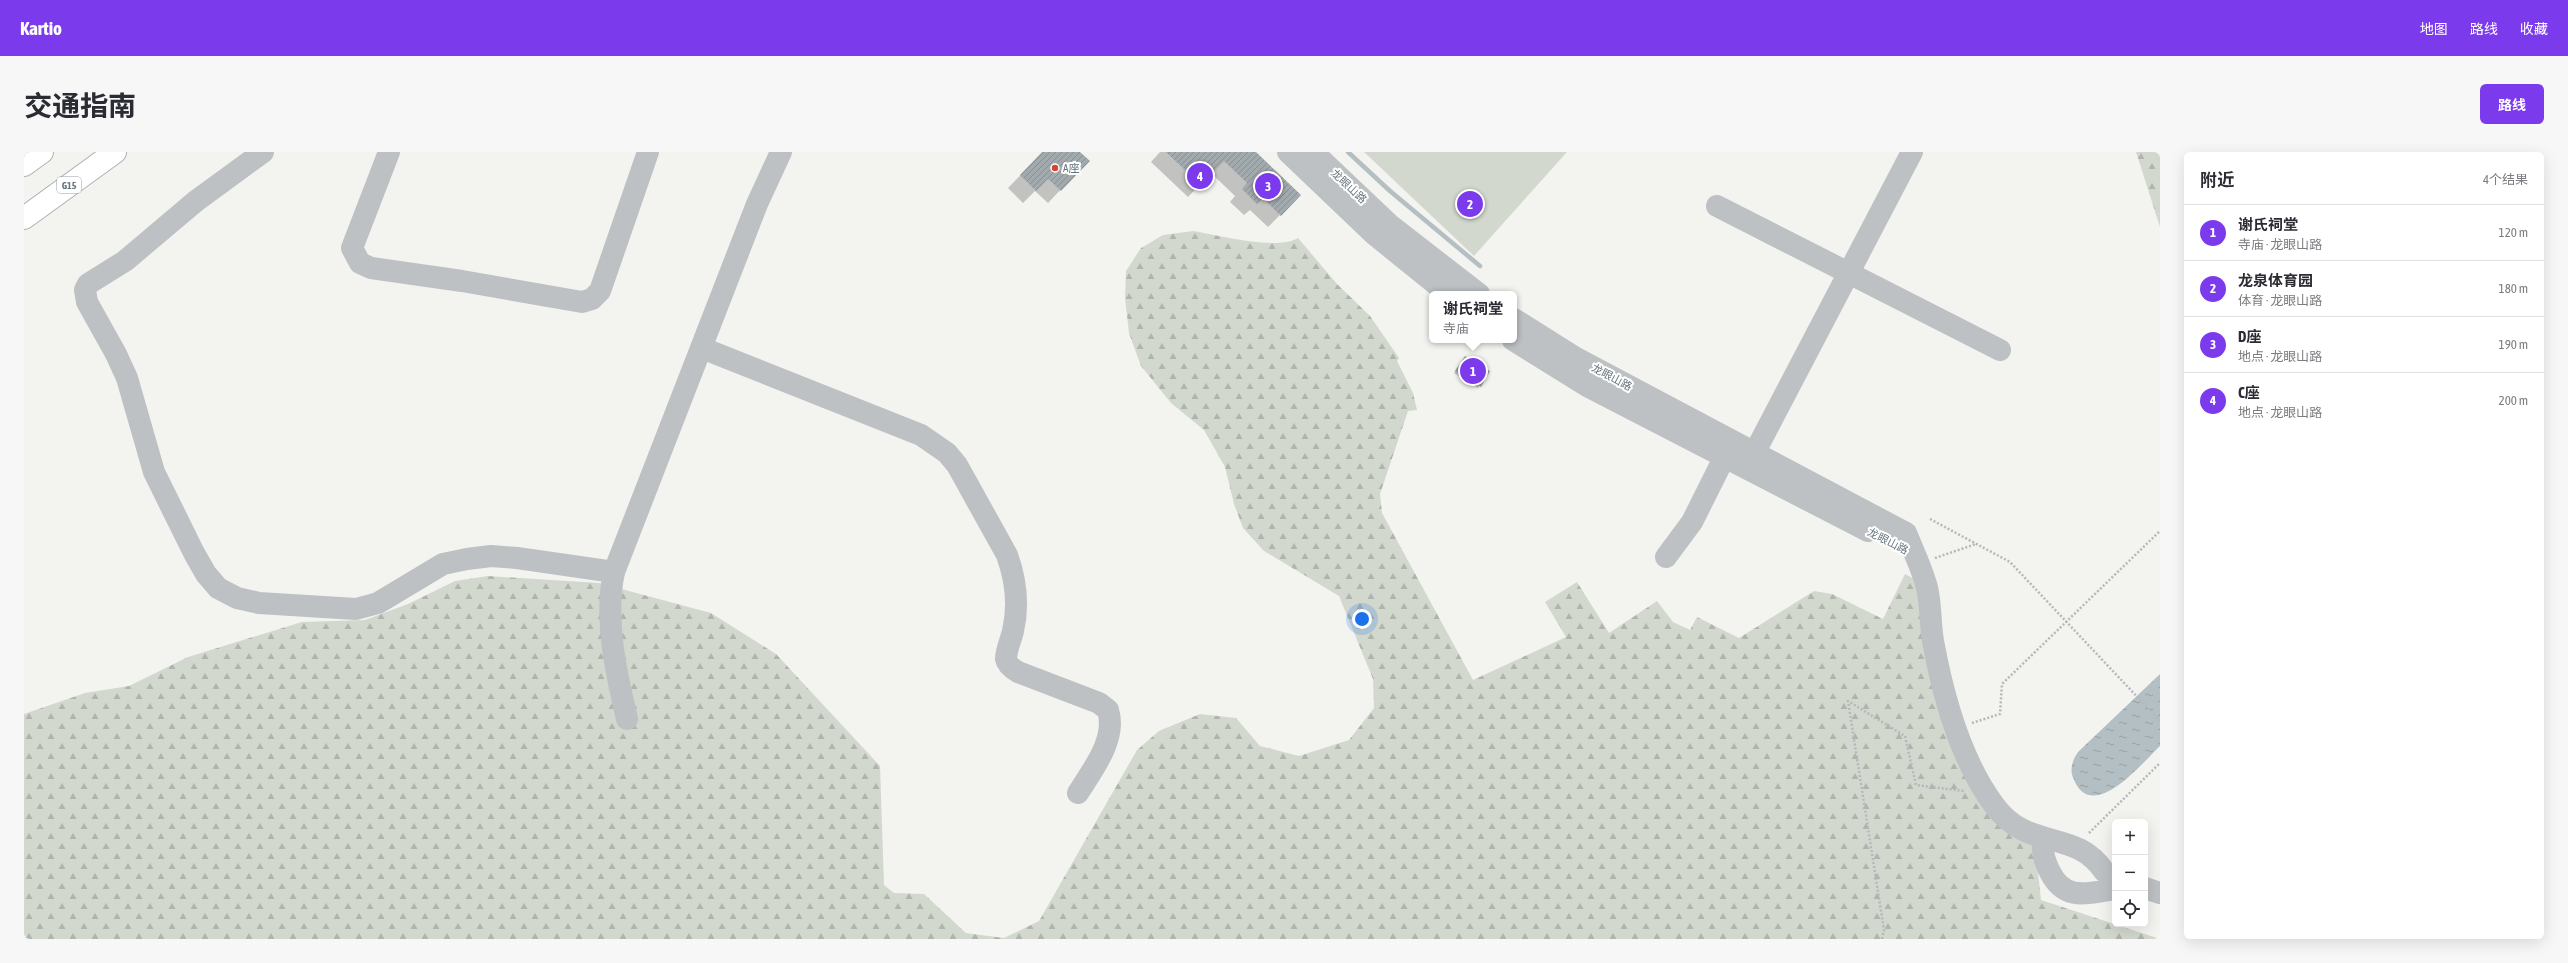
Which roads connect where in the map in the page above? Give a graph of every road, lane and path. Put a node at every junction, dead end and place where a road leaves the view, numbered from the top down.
1 (42, 152) edge
2 (115, 152) edge
3 (263, 152) edge
4 (389, 152) edge
5 (648, 152) edge
6 (781, 152) edge
7 (1288, 152) edge
8 (1313, 152) edge
9 (1912, 152) edge
10 (24, 165) edge
11 (1717, 206) dead end
12 (24, 218) edge
13 (1849, 272) junction
14 (1444, 291) edge
15 (1475, 291) edge
16 (1517, 322) edge
17 (1517, 342) edge
18 (702, 348) junction
19 (2000, 350) dead end
20 (1728, 449) junction
21 (1750, 461) junction
22 (1930, 519) dead end
23 (2160, 531) edge
24 (1976, 544) junction
25 (1666, 556) dead end
26 (1916, 559) junction
27 (614, 572) junction
28 (2065, 621) junction
29 (627, 719) dead end
30 (2160, 721) edge
31 (1956, 728) junction
32 (2160, 763) edge
33 (1078, 793) dead end
34 (1987, 794) junction
35 (2043, 839) junction
36 (2075, 846) junction
37 (2110, 880) edge
38 (2148, 889) edge
39 (2160, 893) edge
40 (1882, 939) edge

1 - 10 highway
2 - 12 highway, G15
3 - 27 street
4 - 5 street
6 - 18 street
7 - 14 street, 龙眼山路
8 - 15 street, 龙眼山路
9 - 13 street
11 - 13 street
13 - 19 street
13 - 21 street
16 - 20 street, 龙眼山路
17 - 20 street, 龙眼山路
18 - 27 street
18 - 33 street
20 - 21 street, 龙眼山路
20 - 25 street
21 - 26 street, 龙眼山路
22 - 24 path
23 - 28 path
24 - 26 path
24 - 28 path
26 - 31 street, 龙眼山路
27 - 29 street
28 - 30 path
28 - 31 path
31 - 34 street, 龙眼山路
32 - 36 path
34 - 35 street, 龙眼山路
34 - 40 path
35 - 36 street, 龙眼山路
35 - 37 street
36 - 37 street, 龙眼山路
38 - 39 street

